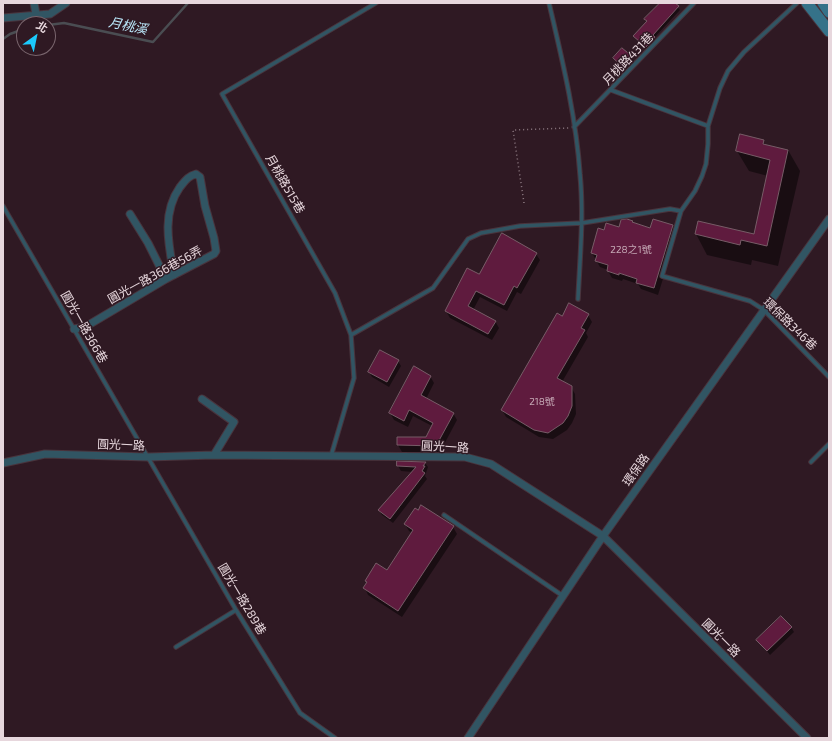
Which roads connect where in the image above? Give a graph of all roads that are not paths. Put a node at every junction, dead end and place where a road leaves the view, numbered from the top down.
1 (34, 3) edge
2 (66, 3) edge
3 (376, 3) edge
4 (549, 3) edge
5 (694, 3) edge
6 (797, 3) edge
7 (807, 3) edge
8 (822, 3) edge
9 (829, 12) edge
10 (36, 14) junction
11 (3, 18) edge
12 (829, 31) edge
13 (611, 90) junction
14 (708, 126) junction
15 (574, 127) junction
16 (3, 206) edge
17 (681, 211) junction
18 (130, 214) dead end
19 (829, 219) edge
20 (582, 223) junction
21 (174, 275) junction
22 (166, 280) junction
23 (578, 299) dead end
24 (764, 310) junction
25 (74, 330) junction
26 (351, 335) junction
27 (829, 377) edge
28 (202, 399) dead end
29 (829, 444) edge
30 (214, 455) junction
31 (331, 456) junction
32 (148, 457) junction
33 (811, 462) dead end
34 (3, 463) edge
35 (444, 515) dead end
36 (603, 536) junction
37 (563, 596) junction
38 (236, 610) junction
39 (176, 647) dead end
40 (335, 738) edge
41 (468, 738) edge
42 (807, 738) edge

1 - 10 street
2 - 10 street
3 - 26 lane, 月桃路515巷
4 - 15 lane
5 - 13 lane, 月桃路431巷
6 - 14 lane
7 - 12 street
8 - 9 street
10 - 11 street
13 - 14 lane
13 - 15 lane, 月桃路431巷
14 - 17 lane
15 - 20 lane
16 - 25 lane, 圓光一路366巷
17 - 20 lane
17 - 24 lane, 環保路346巷
18 - 22 street
19 - 24 street, 環保路
20 - 23 lane
20 - 26 lane
21 - 21 street, 圓光一路366巷56弄
21 - 22 street, 圓光一路366巷56弄
22 - 25 street, 圓光一路366巷56弄
24 - 27 lane, 環保路346巷
24 - 36 street, 環保路
25 - 32 lane, 圓光一路366巷
26 - 31 lane, 月桃路515巷
28 - 30 street
29 - 33 lane
30 - 31 street, 圓光一路
30 - 32 street, 圓光一路
31 - 36 street, 圓光一路
32 - 34 street, 圓光一路
32 - 38 lane, 圓光一路289巷
35 - 37 lane
36 - 37 street, 環保路
36 - 42 street, 圓光一路
37 - 41 street, 環保路
38 - 39 lane
38 - 40 lane, 圓光一路289巷

